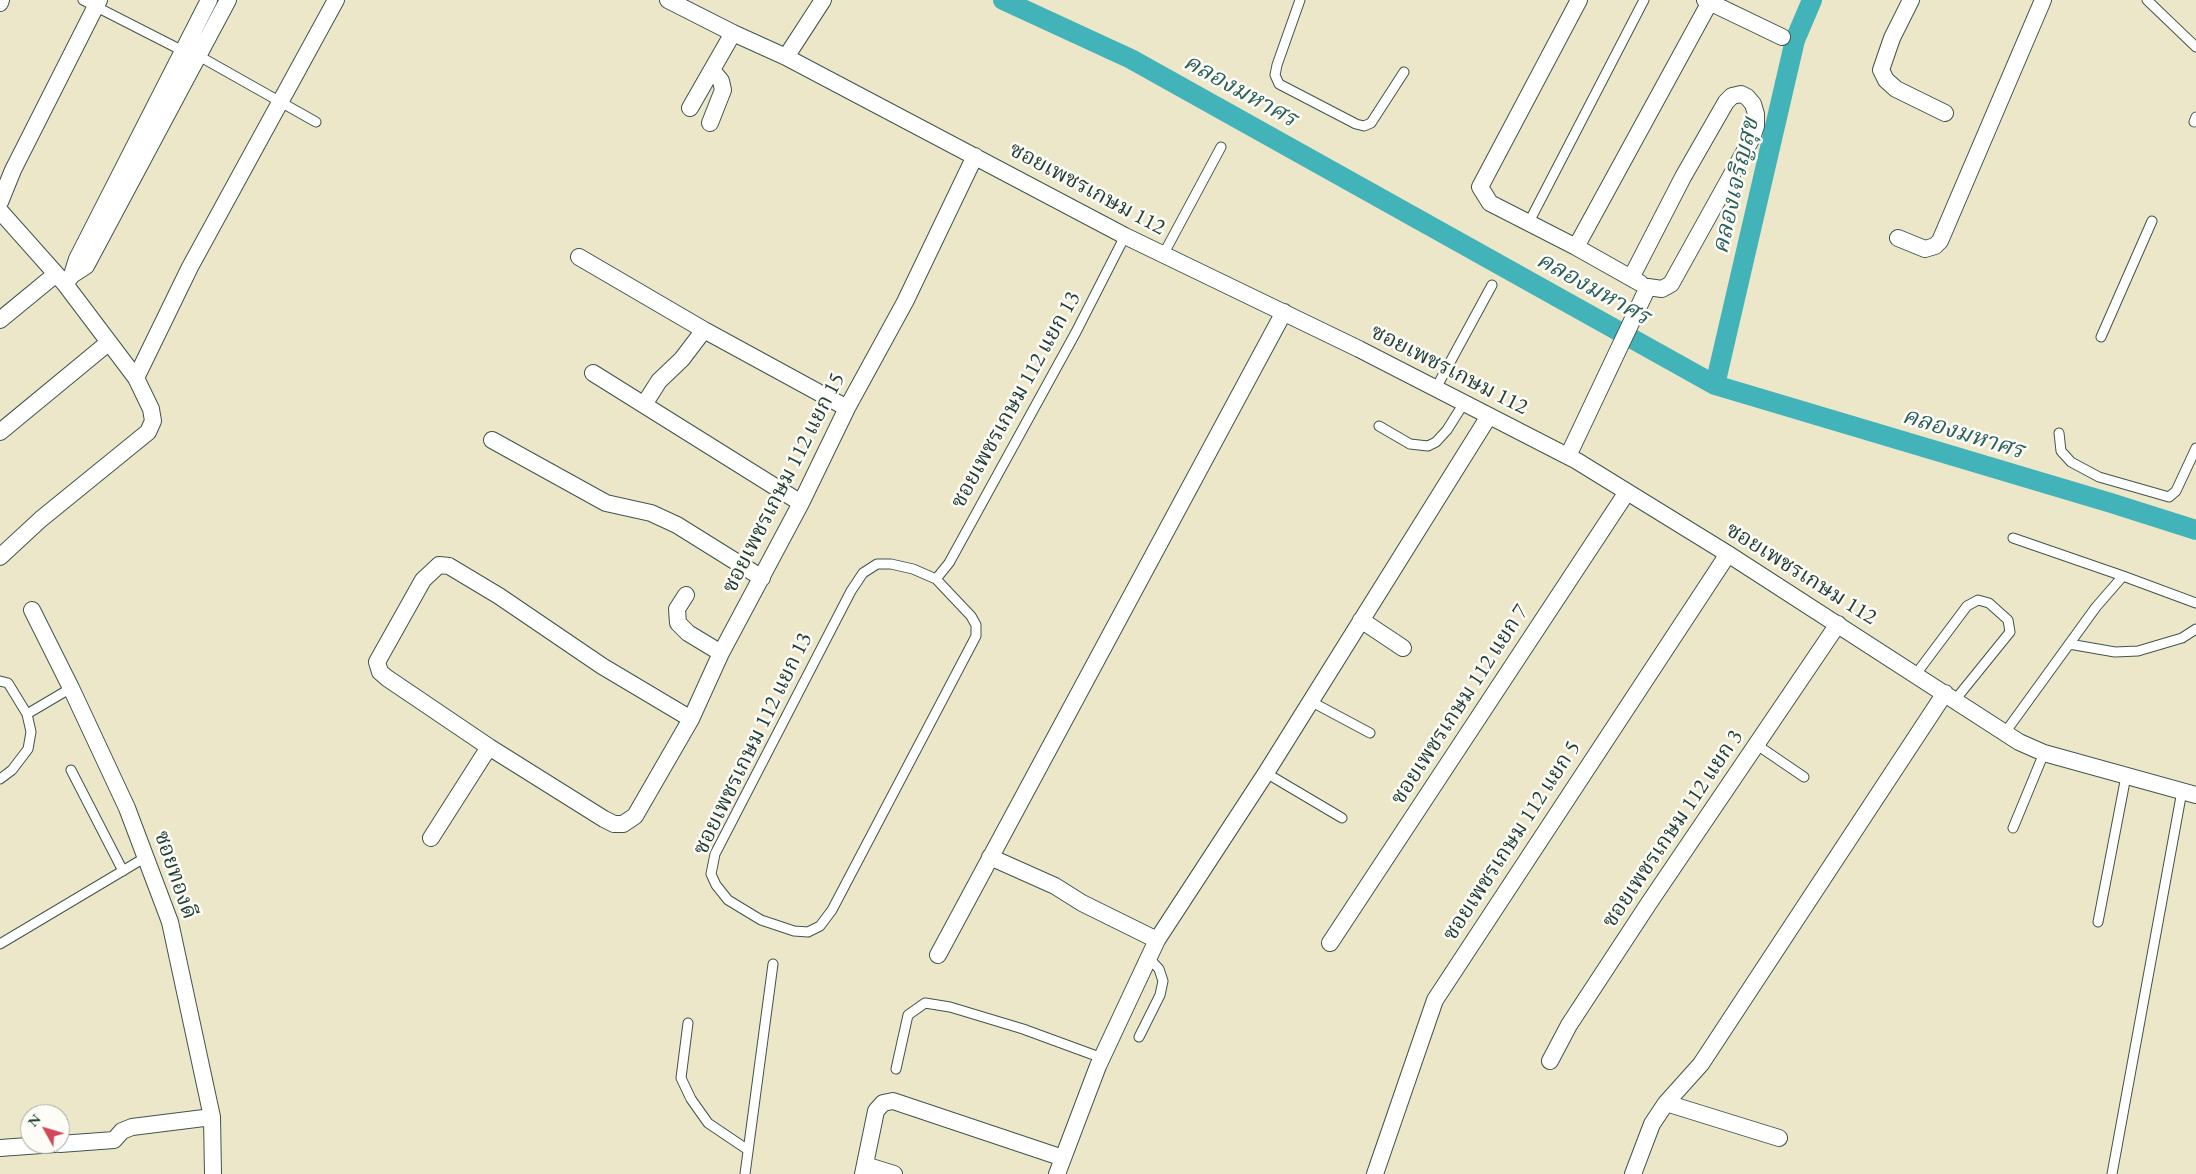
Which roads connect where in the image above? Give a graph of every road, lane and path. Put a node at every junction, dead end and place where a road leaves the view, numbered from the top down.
1 (209, 0) edge
2 (228, 0) edge
3 (336, 0) edge
4 (668, 0) edge
5 (823, 0) edge
6 (1300, 0) edge
7 (1579, 0) edge
8 (1644, 0) edge
9 (1911, 0) edge
10 (2043, 0) edge
11 (2147, 0) edge
12 (1708, 1) edge
13 (92, 2) edge
14 (733, 33) junction
15 (1782, 37) dead end
16 (2196, 47) edge
17 (191, 53) junction
18 (786, 57) junction
19 (712, 70) junction
20 (1404, 72) dead end
21 (280, 102) junction
22 (690, 108) dead end
23 (1945, 113) dead end
24 (316, 122) dead end
25 (710, 123) dead end
26 (1221, 146) dead end
27 (975, 156) junction
28 (0, 202) edge
29 (0, 210) edge
30 (2152, 221) dead end
31 (1529, 222) junction
32 (1125, 236) junction
33 (1898, 238) dead end
34 (1576, 247) junction
35 (1163, 254) junction
36 (579, 257) dead end
37 (65, 278) junction
38 (1631, 278) junction
39 (1492, 285) dead end
40 (1645, 294) junction
41 (1284, 312) junction
42 (0, 320) edge
43 (704, 330) junction
44 (2100, 337) dead end
45 (108, 343) junction
46 (593, 373) dead end
47 (136, 378) junction
48 (1436, 388) junction
49 (645, 403) junction
50 (1464, 403) junction
51 (847, 408) junction
52 (1490, 416) junction
53 (1379, 426) dead end
54 (0, 432) edge
55 (2059, 433) dead end
56 (492, 440) dead end
57 (2196, 448) edge
58 (1568, 456) junction
59 (1627, 492) junction
60 (801, 503) junction
61 (2013, 538) dead end
62 (1728, 554) junction
63 (0, 557) edge
64 (2123, 576) junction
65 (762, 578) junction
66 (936, 579) junction
67 (686, 595) dead end
68 (2196, 604) edge
69 (32, 610) dead end
70 (1361, 620) junction
71 (1838, 624) junction
72 (2196, 629) edge
73 (2070, 644) junction
74 (1403, 648) dead end
75 (722, 653) junction
76 (1916, 674) junction
77 (0, 681) edge
78 (72, 688) junction
79 (1950, 697) junction
80 (1310, 701) junction
81 (27, 714) junction
82 (691, 719) junction
83 (1370, 733) dead end
84 (2004, 734) junction
85 (1757, 745) junction
86 (489, 747) junction
87 (2044, 753) junction
88 (71, 770) dead end
89 (1266, 773) junction
90 (2126, 776) junction
91 (1804, 777) dead end
92 (0, 779) edge
93 (2189, 793) edge
94 (1342, 818) dead end
95 (2013, 828) dead end
96 (431, 838) dead end
97 (146, 857) junction
98 (990, 857) junction
99 (123, 871) junction
100 (2098, 922) dead end
101 (1157, 940) junction
102 (1330, 943) dead end
103 (0, 944) edge
104 (938, 955) dead end
105 (1148, 957) junction
106 (773, 964) dead end
107 (688, 1023) dead end
108 (1139, 1037) dead end
109 (1102, 1058) junction
110 (1550, 1061) dead end
111 (896, 1069) dead end
112 (1666, 1103) junction
113 (212, 1117) junction
114 (1779, 1138) dead end
115 (70, 1143) edge
116 (20, 1147) edge
117 (0, 1148) edge
118 (748, 1150) junction
119 (1063, 1158) junction
120 (864, 1169) edge
121 (213, 1174) edge
122 (745, 1174) edge
123 (894, 1174) edge
124 (1057, 1174) edge
125 (1375, 1174) edge
126 (1634, 1174) edge
127 (2112, 1174) edge

1 - 17 street
2 - 17 street
3 - 21 street
4 - 14 street, ซอยเพชรเกษม 112
5 - 18 street
6 - 20 lane
7 - 31 street
8 - 31 lane
9 - 23 street
10 - 33 street
11 - 16 lane
12 - 15 street
12 - 34 street
13 - 17 lane
13 - 28 street
14 - 18 street, ซอยเพชรเกษม 112
14 - 19 street
17 - 21 lane
17 - 37 street
18 - 27 street, ซอยเพชรเกษม 112
19 - 22 street
19 - 25 street
21 - 24 lane
21 - 47 street
26 - 35 lane
27 - 32 street, ซอยเพชรเกษม 112
27 - 51 street, ซอยเพชรเกษม 112 แยก 15
29 - 37 street
30 - 44 lane
31 - 34 street
32 - 35 street, ซอยเพชรเกษม 112
32 - 66 lane, ซอยเพชรเกษม 112 แยก 13
34 - 38 street
35 - 41 street, ซอยเพชรเกษม 112
36 - 43 street
37 - 42 street
37 - 45 street
38 - 40 street
38 - 40 street
39 - 48 lane
40 - 58 street
41 - 48 street, ซอยเพชรเกษม 112
41 - 98 street
43 - 49 street
43 - 51 street
45 - 47 street
45 - 54 street
46 - 49 street
47 - 63 street
48 - 50 street, ซอยเพชรเกษม 112
49 - 60 street
50 - 52 street, ซอยเพชรเกษม 112
50 - 53 lane
51 - 60 street, ซอยเพชรเกษม 112 แยก 15
52 - 58 street, ซอยเพชรเกษม 112
52 - 70 street
55 - 57 lane
56 - 65 street
58 - 59 street, ซอยเพชรเกษม 112
59 - 62 street, ซอยเพชรเกษม 112
59 - 102 street, ซอยเพชรเกษม 112 แยก 7
60 - 65 street, ซอยเพชรเกษม 112 แยก 15
61 - 64 lane
62 - 71 street, ซอยเพชรเกษม 112
62 - 125 street, ซอยเพชรเกษม 112 แยก 5
64 - 68 lane
64 - 73 lane
65 - 75 street, ซอยเพชรเกษม 112 แยก 15
66 - 66 lane, ซอยเพชรเกษม 112 แยก 13
67 - 75 street
69 - 78 street, ซอยทองดี
70 - 74 street
70 - 80 street
71 - 76 street, ซอยเพชรเกษม 112
71 - 85 street, ซอยเพชรเกษม 112 แยก 3
72 - 73 lane
73 - 84 lane
75 - 82 street, ซอยเพชรเกษม 112 แยก 15
76 - 79 street, ซอยเพชรเกษม 112
76 - 79 lane
77 - 81 lane
78 - 81 lane
78 - 97 street, ซอยทองดี
79 - 84 street, ซอยเพชรเกษม 112
79 - 112 street
80 - 83 lane
80 - 89 street
81 - 92 lane
82 - 86 street, ซอยเพชรเกษม 112 แยก 15
82 - 86 street
84 - 87 street, ซอยเพชรเกษม 112
85 - 91 lane
85 - 110 street, ซอยเพชรเกษม 112 แยก 3
86 - 96 street
87 - 90 street, ซอยเพชรเกษม 112
87 - 95 lane
88 - 99 lane
89 - 94 lane
89 - 101 street
90 - 93 street, ซอยเพชรเกษม 112
90 - 100 lane
93 - 127 lane
97 - 99 lane
97 - 113 street, ซอยทองดี
98 - 101 street
98 - 104 street
99 - 103 lane
101 - 105 street
105 - 108 lane
105 - 109 street
106 - 118 lane
107 - 118 lane
109 - 111 lane
109 - 119 street
112 - 114 street
112 - 126 street
113 - 115 street
113 - 121 street, ซอยทองดี
116 - 117 street
118 - 122 lane
119 - 120 street
119 - 124 street
120 - 123 street

